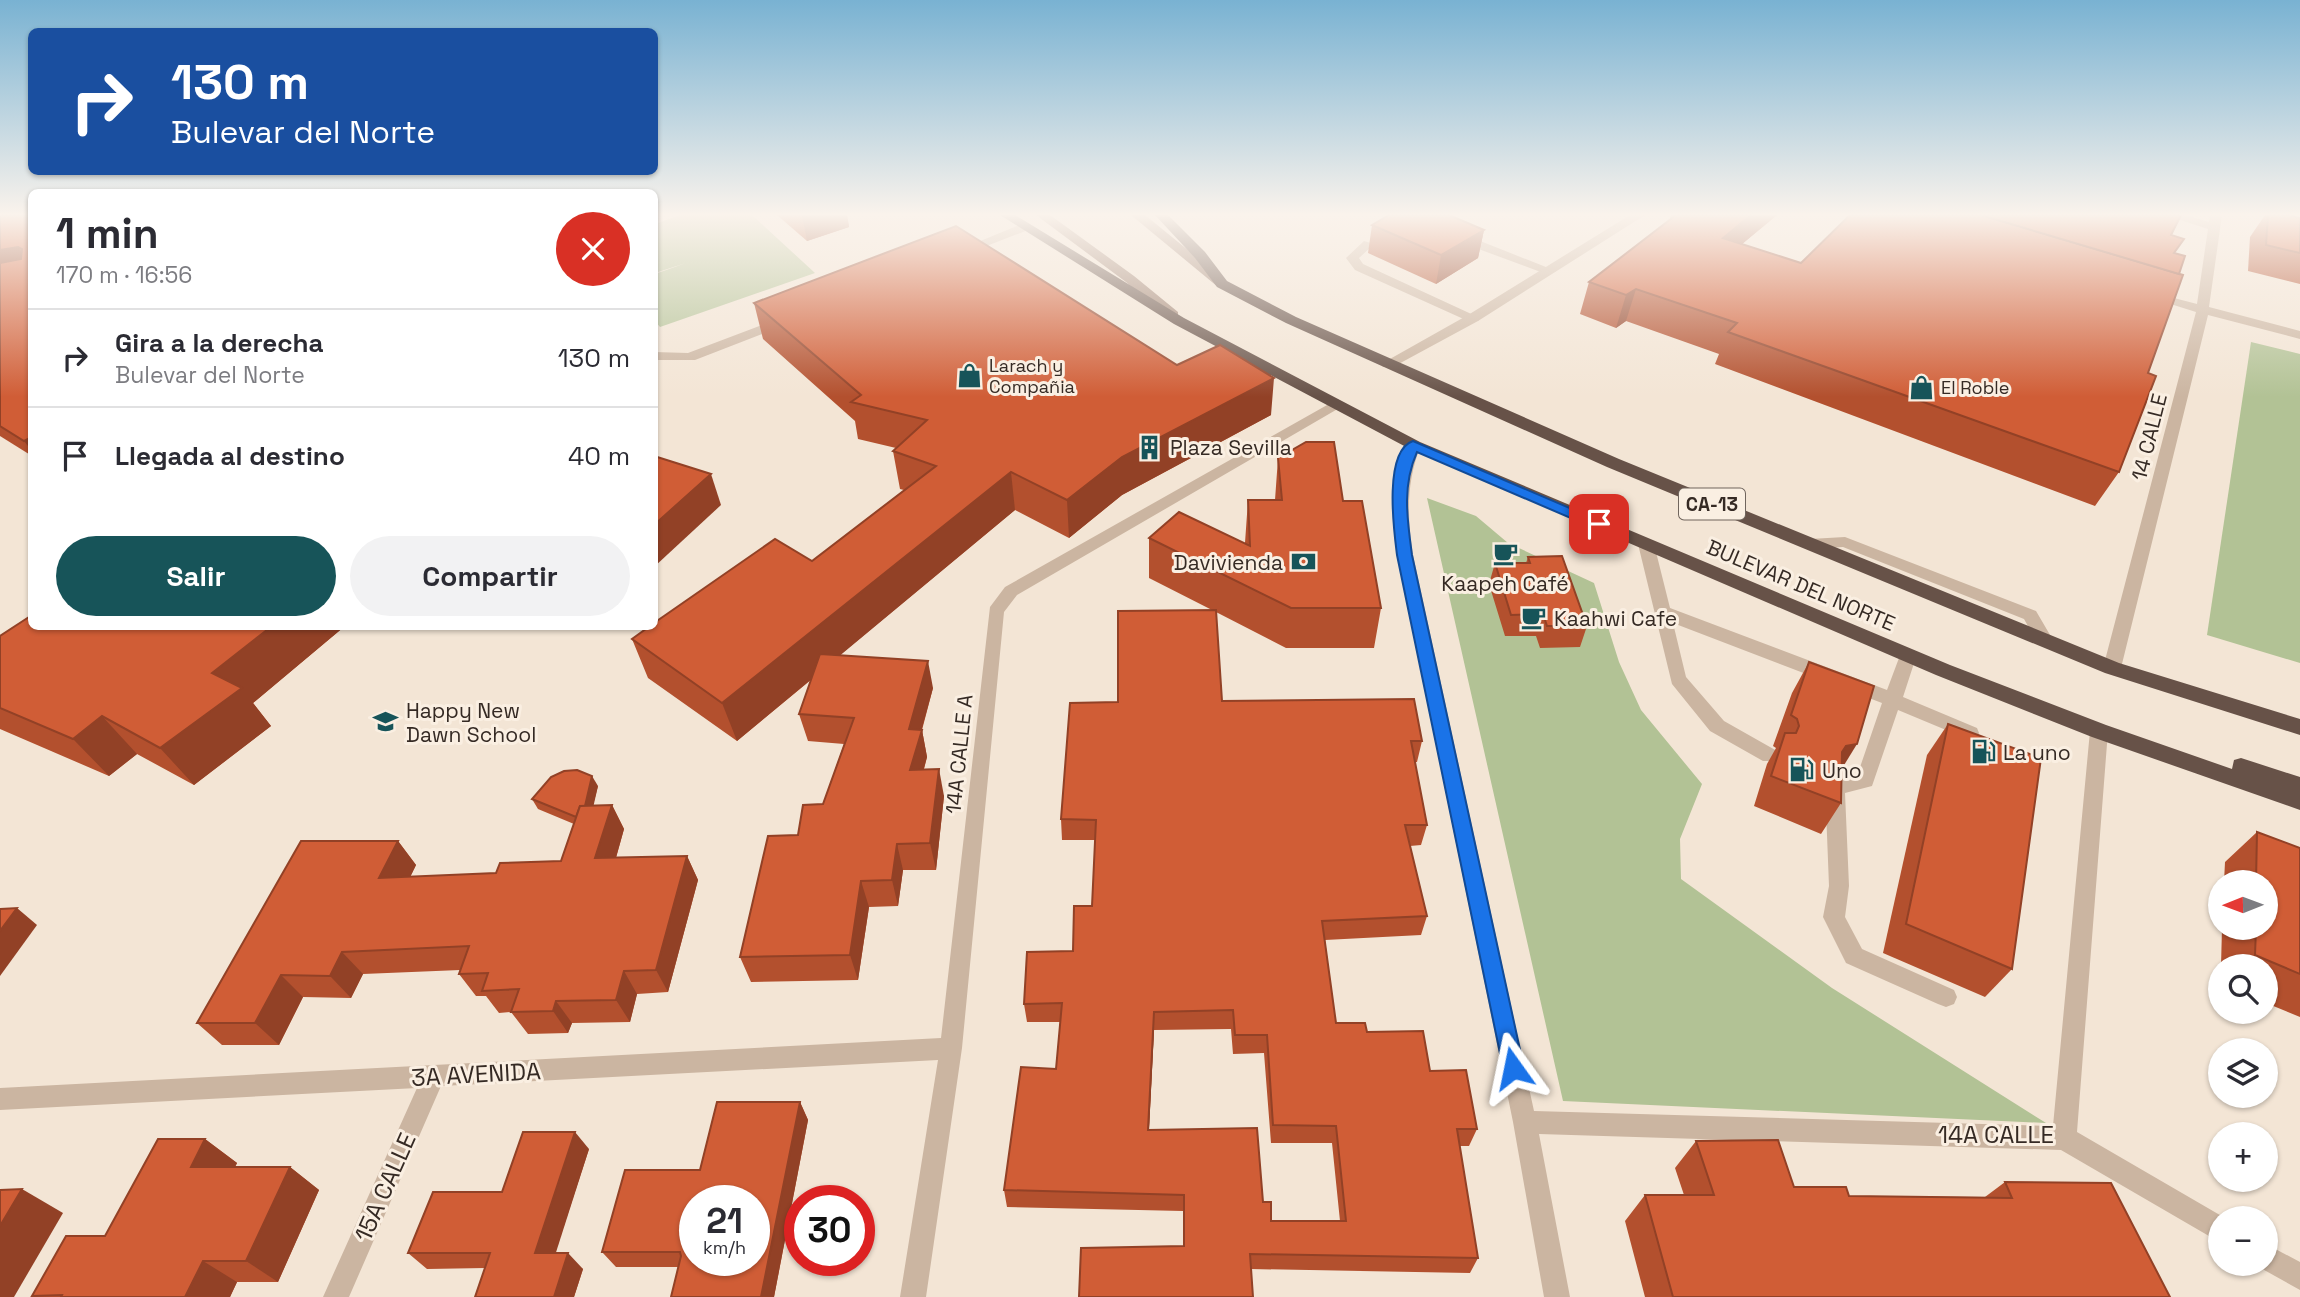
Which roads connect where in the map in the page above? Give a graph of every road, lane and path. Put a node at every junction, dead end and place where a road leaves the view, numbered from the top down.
1 (1104, 276) edge
2 (1125, 276) edge
3 (1210, 276) edge
4 (1215, 276) edge
5 (1378, 276) edge
6 (1543, 276) edge
7 (2208, 276) edge
8 (1222, 285) junction
9 (2137, 292) edge
10 (2203, 312) junction
11 (793, 317) edge
12 (1473, 318) junction
13 (1179, 321) junction
14 (2300, 335) edge
15 (658, 356) edge
16 (1388, 364) junction
17 (1336, 404) junction
18 (1413, 445) junction
19 (1646, 544) junction
20 (1662, 612) junction
21 (1908, 654) junction
22 (2112, 668) junction
23 (1893, 700) junction
24 (2300, 727) edge
25 (2099, 731) junction
26 (1992, 744) edge
27 (1770, 756) dead end
28 (2300, 786) edge
29 (2300, 801) edge
30 (1946, 997) dead end
31 (951, 1048) junction
32 (434, 1076) junction
33 (0, 1099) edge
34 (1525, 1122) junction
35 (2064, 1138) junction
36 (2208, 1222) edge
37 (2278, 1264) edge
38 (2300, 1277) edge
39 (337, 1297) edge
40 (913, 1297) edge
41 (1557, 1297) edge

1 - 13 highway, BULEVAR DEL NORTE
2 - 13 main road
3 - 8 main road
4 - 8 highway, BULEVAR DEL NORTE / CA-13
5 - 12 street
6 - 12 street
7 - 10 street, 14 CALLE
8 - 16 highway, BULEVAR DEL NORTE / CA-13
9 - 10 street
10 - 14 street
10 - 22 street, 14 CALLE
11 - 15 street
12 - 16 street
13 - 17 highway, BULEVAR DEL NORTE
16 - 22 highway, BULEVAR DEL NORTE / CA-13
17 - 18 highway, BULEVAR DEL NORTE
17 - 31 street, 14A CALLE A
18 - 19 highway, BULEVAR DEL NORTE
18 - 34 street
19 - 20 street
19 - 21 highway, BULEVAR DEL NORTE
20 - 23 street
20 - 27 street
21 - 23 street
21 - 25 highway, BULEVAR DEL NORTE
21 - 28 highway
22 - 24 highway, BULEVAR DEL NORTE / CA-13
23 - 26 street
23 - 30 street
25 - 29 highway, BULEVAR DEL NORTE
25 - 35 street, 14A CALLE
31 - 32 street, 3A AVENIDA
31 - 40 street, 14A CALLE A
32 - 33 street, 3A AVENIDA
32 - 39 street, 15A CALLE
34 - 35 street, 14A CALLE
34 - 41 street
35 - 36 street
37 - 38 street

